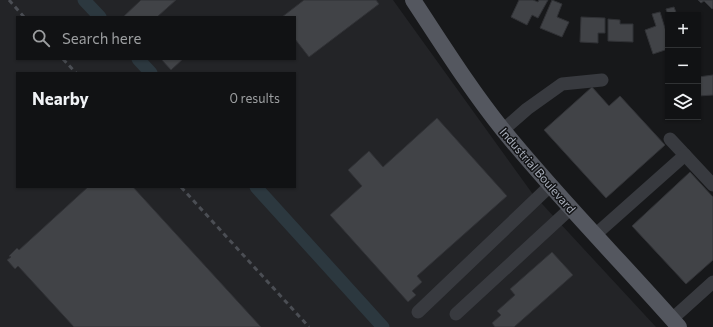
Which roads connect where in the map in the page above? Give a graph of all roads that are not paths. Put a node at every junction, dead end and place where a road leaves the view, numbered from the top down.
1 (413, 0) edge
2 (602, 80) dead end
3 (503, 130) junction
4 (670, 139) dead end
5 (685, 155) junction
6 (551, 185) junction
7 (713, 185) edge
8 (571, 208) junction
9 (594, 235) junction
10 (713, 282) edge
11 (418, 312) dead end
12 (456, 314) dead end
13 (676, 323) edge

1 - 3 main road, Industrial Boulevard
2 - 3 lane
3 - 6 main road, Industrial Boulevard
4 - 5 lane
5 - 7 lane
5 - 9 lane
6 - 8 main road, Industrial Boulevard
6 - 11 lane
8 - 9 main road, Industrial Boulevard
8 - 12 lane
9 - 13 main road, Industrial Boulevard
10 - 13 lane

